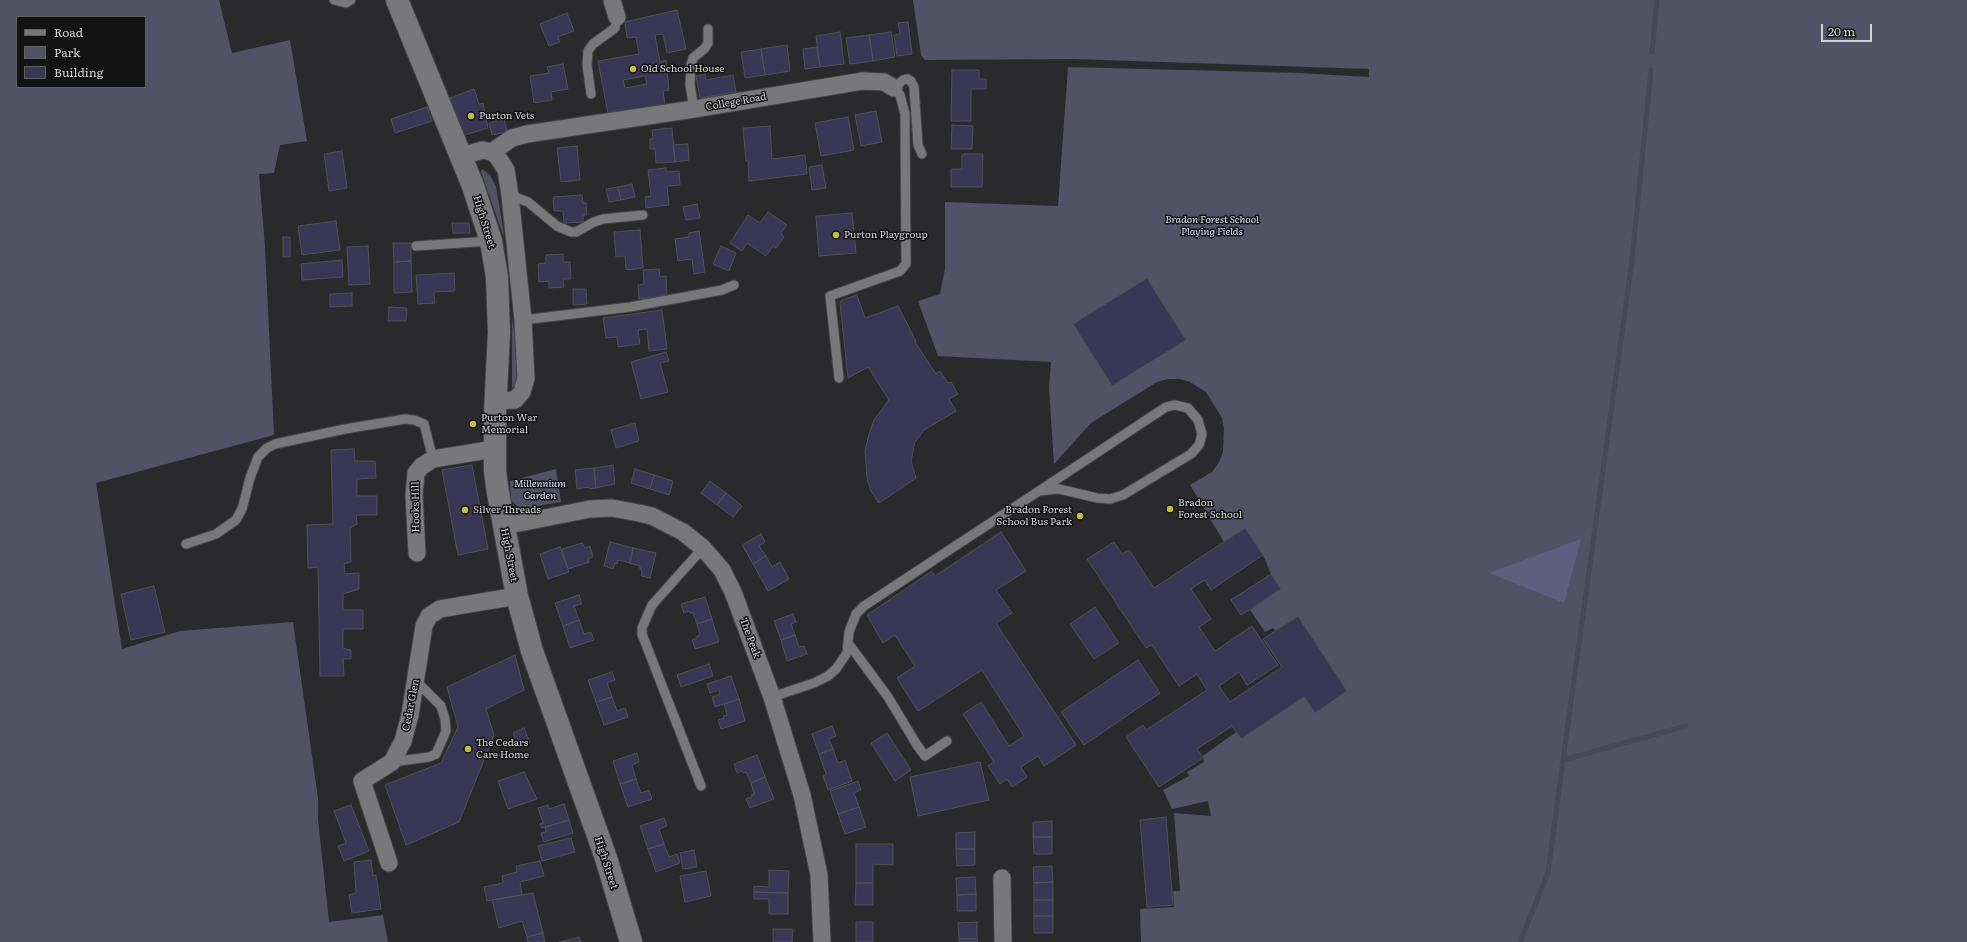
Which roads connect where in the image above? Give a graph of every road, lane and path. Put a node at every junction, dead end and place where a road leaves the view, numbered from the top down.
1 (334, 0) edge
2 (351, 0) edge
3 (397, 0) edge
4 (612, 0) edge
5 (617, 17) joint
6 (708, 29) dead end
7 (894, 88) junction
8 (591, 94) dead end
9 (694, 109) junction
10 (492, 152) junction
11 (922, 154) dead end
12 (461, 156) junction
13 (510, 195) junction
14 (643, 215) dead end
15 (491, 241) junction
16 (416, 246) dead end
17 (734, 285) dead end
18 (523, 320) junction
19 (839, 378) dead end
20 (496, 401) junction
21 (494, 449) junction
22 (433, 459) junction
23 (1039, 490) junction
24 (504, 526) junction
25 (186, 544) dead end
26 (702, 548) junction
27 (417, 553) dead end
28 (517, 596) junction
29 (848, 643) junction
30 (415, 682) junction
31 (772, 697) junction
32 (947, 741) dead end
33 (392, 762) junction
34 (701, 786) dead end
35 (389, 863) dead end
36 (1002, 878) dead end
37 (631, 942) edge
38 (822, 942) edge
39 (1003, 942) edge

1 - 2 lane
3 - 12 street, High Street
4 - 5 street
5 - 8 lane
6 - 9 lane
7 - 9 street, College Road
7 - 11 lane
7 - 19 lane
9 - 10 street, College Road
10 - 12 street
10 - 13 street
12 - 15 street, High Street
13 - 14 lane
13 - 18 street
15 - 16 lane
15 - 20 street, High Street
17 - 18 lane
18 - 20 street
20 - 21 street, High Street
21 - 22 street, Hooks Hill
21 - 24 street, High Street
22 - 25 lane
22 - 27 street, Hooks Hill
23 - 23 lane
23 - 29 lane
24 - 26 street, The Peak
24 - 28 street, High Street
26 - 31 street, The Peak
26 - 34 lane
28 - 30 street, Cedar Glen
28 - 37 street, High Street
29 - 31 lane
29 - 32 lane
30 - 33 street, Cedar Glen
30 - 33 lane
31 - 38 street, The Peak
33 - 35 street
36 - 39 street

